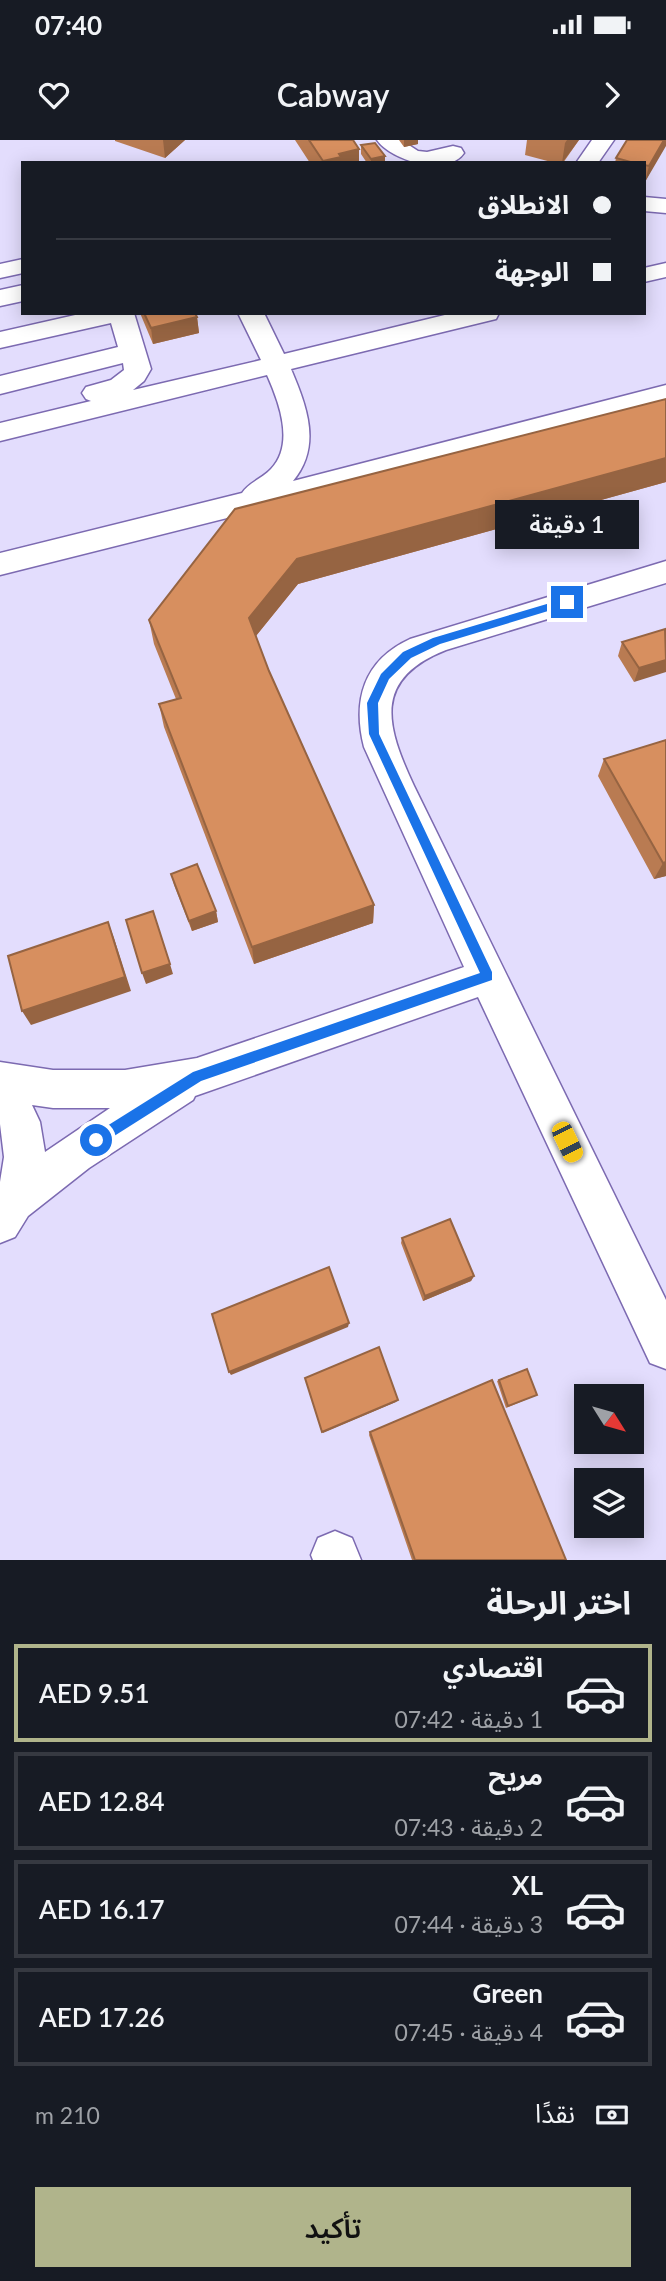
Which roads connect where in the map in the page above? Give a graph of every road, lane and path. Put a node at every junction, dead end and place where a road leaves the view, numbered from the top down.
1 (388, 140) edge
2 (603, 140) edge
3 (454, 151) edge
4 (588, 161) edge
5 (646, 204) edge
6 (666, 206) edge
7 (21, 266) edge
8 (666, 270) edge
9 (0, 271) edge
10 (646, 275) edge
11 (21, 293) edge
12 (0, 298) edge
13 (112, 315) edge
14 (122, 315) edge
15 (252, 315) edge
16 (480, 315) edge
17 (0, 340) edge
18 (134, 352) junction
19 (276, 365) junction
20 (0, 384) edge
21 (666, 394) edge
22 (0, 415) edge
23 (0, 432) edge
24 (249, 500) junction
25 (0, 564) edge
26 (666, 572) edge
27 (488, 976) junction
28 (198, 1077) junction
29 (0, 1082) edge
30 (0, 1093) edge
31 (5, 1221) edge
32 (666, 1347) edge

1 - 3 lane
2 - 4 lane
5 - 6 lane
7 - 9 lane
8 - 10 lane
11 - 12 lane
13 - 17 lane
14 - 18 lane
15 - 19 lane
16 - 19 lane
18 - 20 lane
18 - 22 lane
19 - 23 lane
19 - 24 lane
21 - 24 lane
24 - 25 lane
26 - 27 lane
27 - 28 lane
27 - 32 lane
28 - 29 lane
28 - 31 lane
30 - 31 lane

